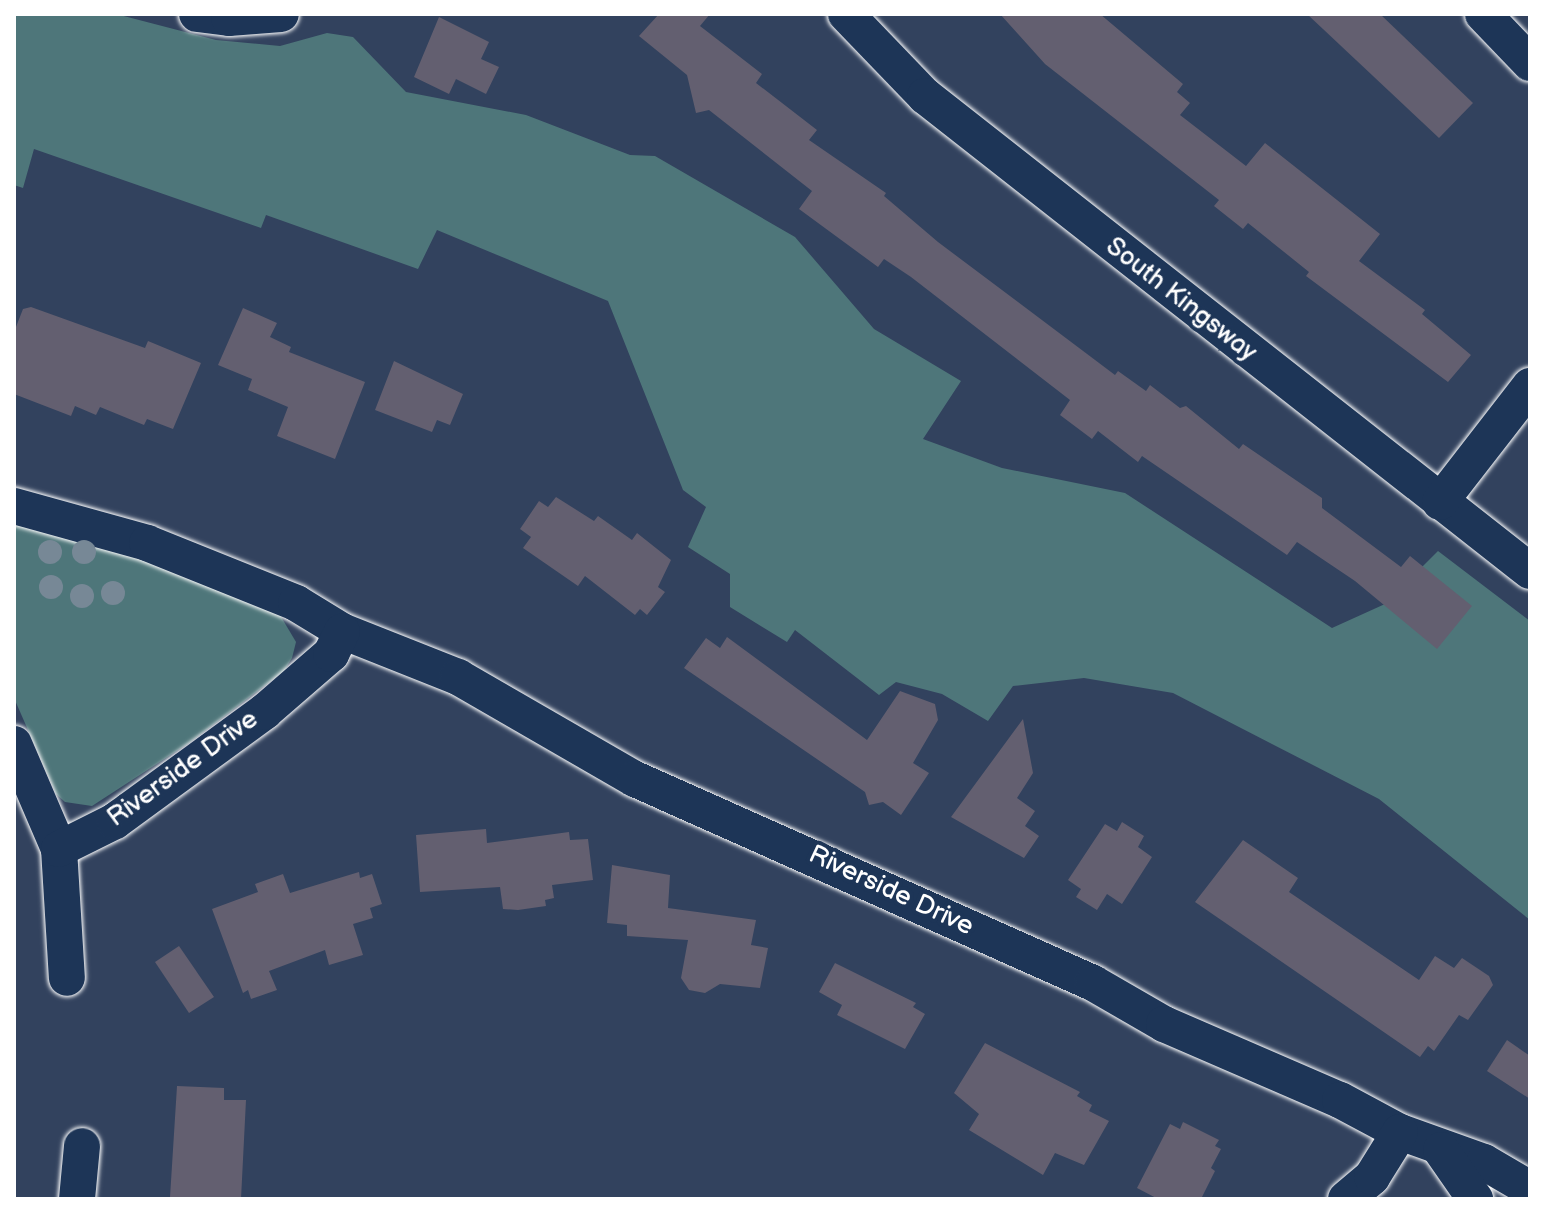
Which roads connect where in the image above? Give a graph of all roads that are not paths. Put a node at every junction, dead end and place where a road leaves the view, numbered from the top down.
1 (197, 14) edge
2 (281, 14) edge
3 (846, 14) edge
4 (1483, 14) edge
5 (1530, 63) edge
6 (1530, 386) edge
7 (1440, 502) junction
8 (14, 506) edge
9 (1530, 571) edge
10 (342, 631) junction
11 (14, 744) edge
12 (59, 849) junction
13 (67, 978) dead end
14 (1400, 1132) junction
15 (82, 1146) dead end
16 (1441, 1150) junction
17 (1530, 1189) edge
18 (77, 1199) edge
19 (1346, 1199) edge
20 (1475, 1199) edge

1 - 2 street
3 - 7 street, South Kingsway
4 - 5 street
6 - 7 street
7 - 9 street, South Kingsway
8 - 10 street, Riverside Drive
10 - 12 street, Riverside Drive
10 - 14 street, Riverside Drive
11 - 12 street
12 - 13 street
14 - 16 street, Riverside Drive
14 - 19 street
15 - 18 street
16 - 17 street, Riverside Drive
16 - 20 street

